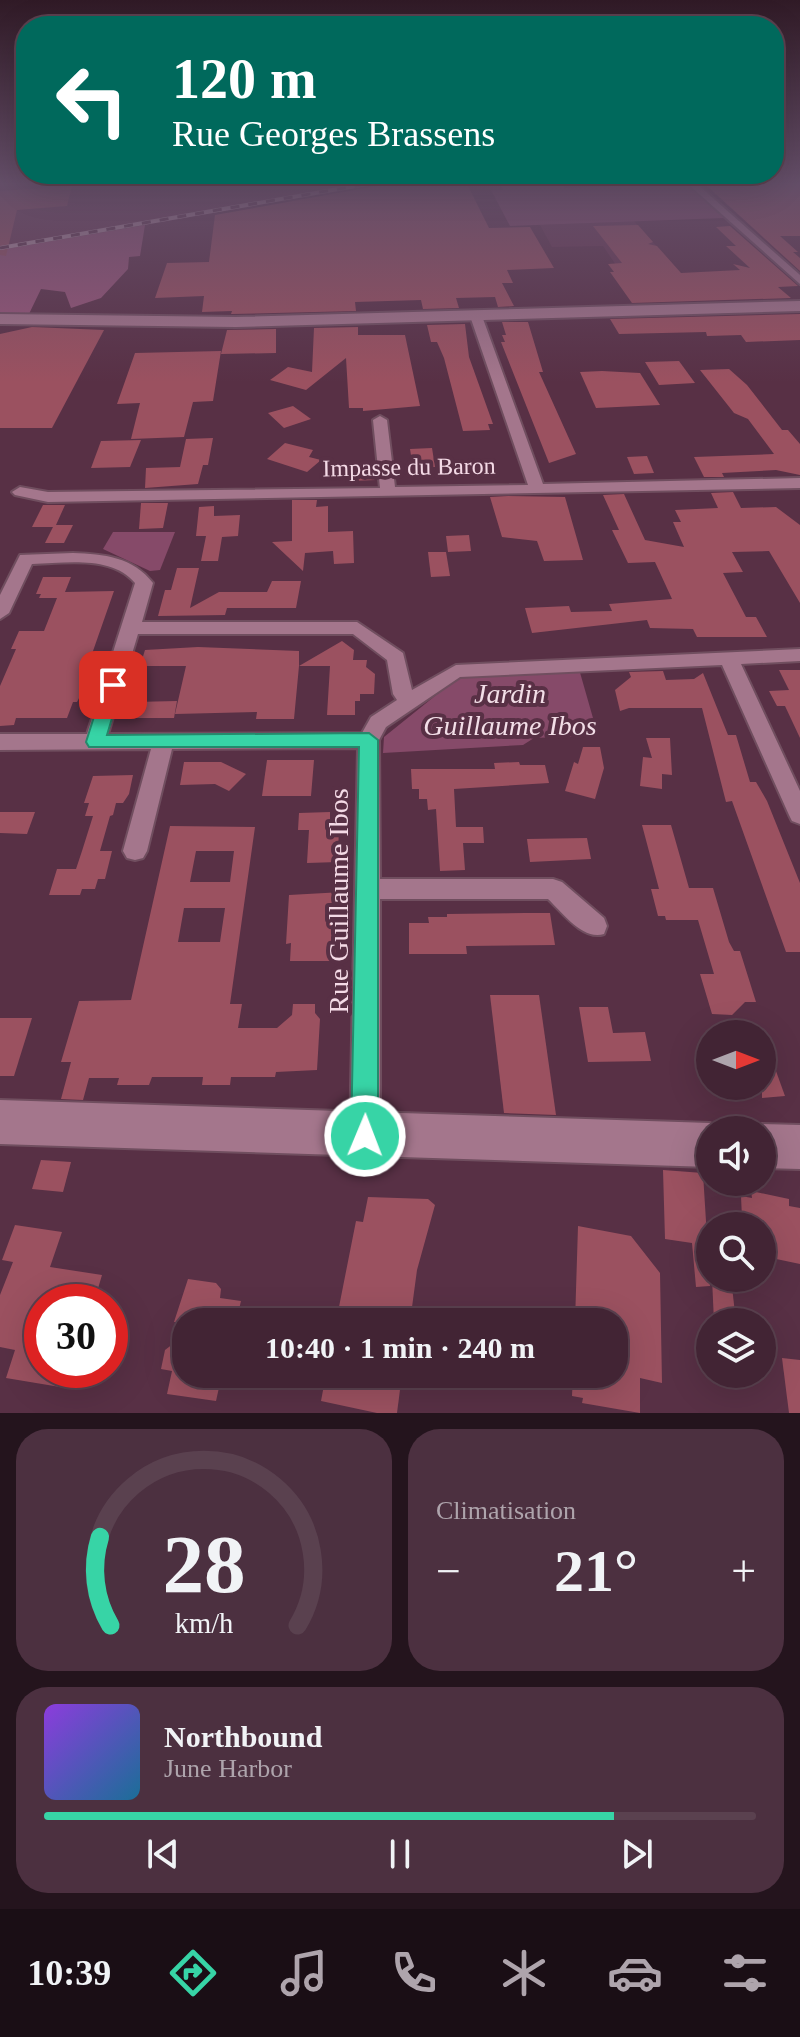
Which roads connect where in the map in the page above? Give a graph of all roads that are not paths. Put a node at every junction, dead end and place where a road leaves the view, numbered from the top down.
1 (765, 250) edge
2 (800, 281) edge
3 (800, 306) edge
4 (476, 316) junction
5 (0, 319) edge
6 (380, 420) dead end
7 (537, 488) junction
8 (797, 488) edge
9 (20, 492) dead end
10 (388, 492) junction
11 (0, 613) edge
12 (131, 628) junction
13 (800, 655) edge
14 (728, 656) junction
15 (410, 700) junction
16 (369, 740) junction
17 (0, 742) edge
18 (95, 742) junction
19 (163, 742) junction
20 (800, 815) edge
21 (135, 851) dead end
22 (369, 889) junction
23 (595, 926) dead end
24 (0, 1122) edge
25 (365, 1136) junction
26 (696, 1145) edge
27 (776, 1146) edge
28 (800, 1147) edge

1 - 2 street
3 - 4 street
4 - 5 street
4 - 7 street
6 - 10 street
7 - 8 street, Impasse du Baron
7 - 10 street, Impasse du Baron
9 - 10 street, Impasse du Baron
11 - 12 street
12 - 15 street
12 - 18 street
13 - 14 street
14 - 15 street
14 - 20 street
15 - 16 street
16 - 19 street
16 - 22 street, Rue Guillaume Ibos
17 - 18 street
18 - 19 street
19 - 21 street
22 - 23 street
22 - 25 street, Rue Guillaume Ibos
24 - 25 street
25 - 26 street
27 - 28 street

